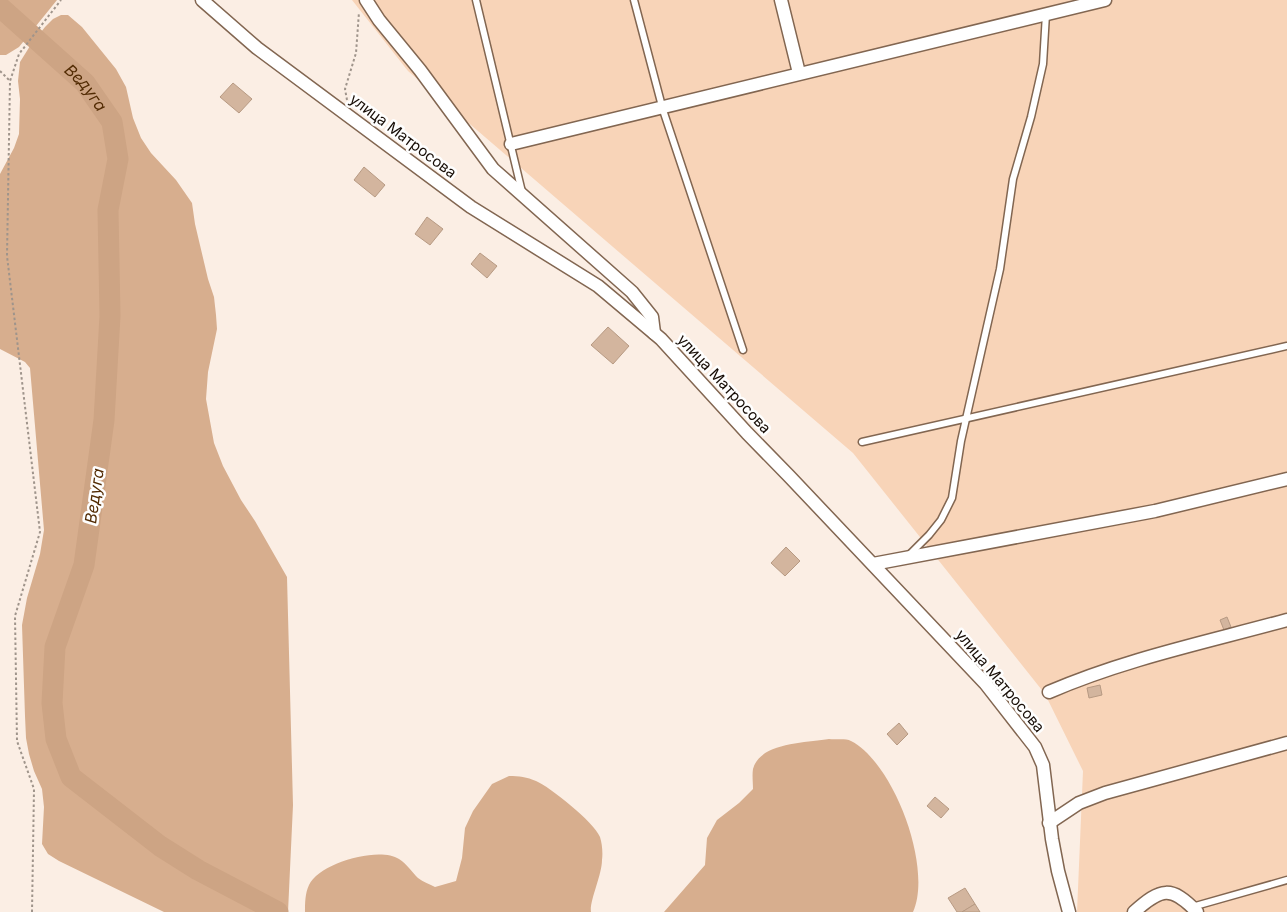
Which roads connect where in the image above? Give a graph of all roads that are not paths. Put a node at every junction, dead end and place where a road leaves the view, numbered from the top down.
1 (202, 0) edge
2 (476, 0) edge
3 (634, 0) edge
4 (781, 0) edge
5 (1105, 0) edge
6 (1080, 3) edge
7 (362, 5) edge
8 (1046, 14) junction
9 (799, 73) junction
10 (662, 106) junction
11 (511, 144) junction
12 (523, 196) junction
13 (654, 333) junction
14 (1287, 346) edge
15 (743, 350) dead end
16 (967, 418) junction
17 (862, 442) dead end
18 (1287, 479) edge
19 (906, 558) junction
20 (872, 564) junction
21 (1287, 620) edge
22 (1050, 692) dead end
23 (1287, 743) edge
24 (1049, 823) junction
25 (1287, 880) edge
26 (1194, 909) edge
27 (1069, 912) edge
28 (1134, 912) edge

1 - 13 street, улица Матросова
2 - 11 lane
3 - 10 lane
4 - 9 street
5 - 6 street
6 - 8 street
7 - 12 street
8 - 9 street
8 - 16 lane
9 - 10 street
10 - 11 street
10 - 15 lane
11 - 12 lane
12 - 13 street
13 - 20 street, улица Матросова
14 - 16 lane
16 - 17 lane
16 - 19 lane
18 - 19 street
19 - 20 street
20 - 24 street, улица Матросова
21 - 22 street
23 - 24 street
24 - 27 street, улица Матросова
25 - 26 lane
26 - 28 street

